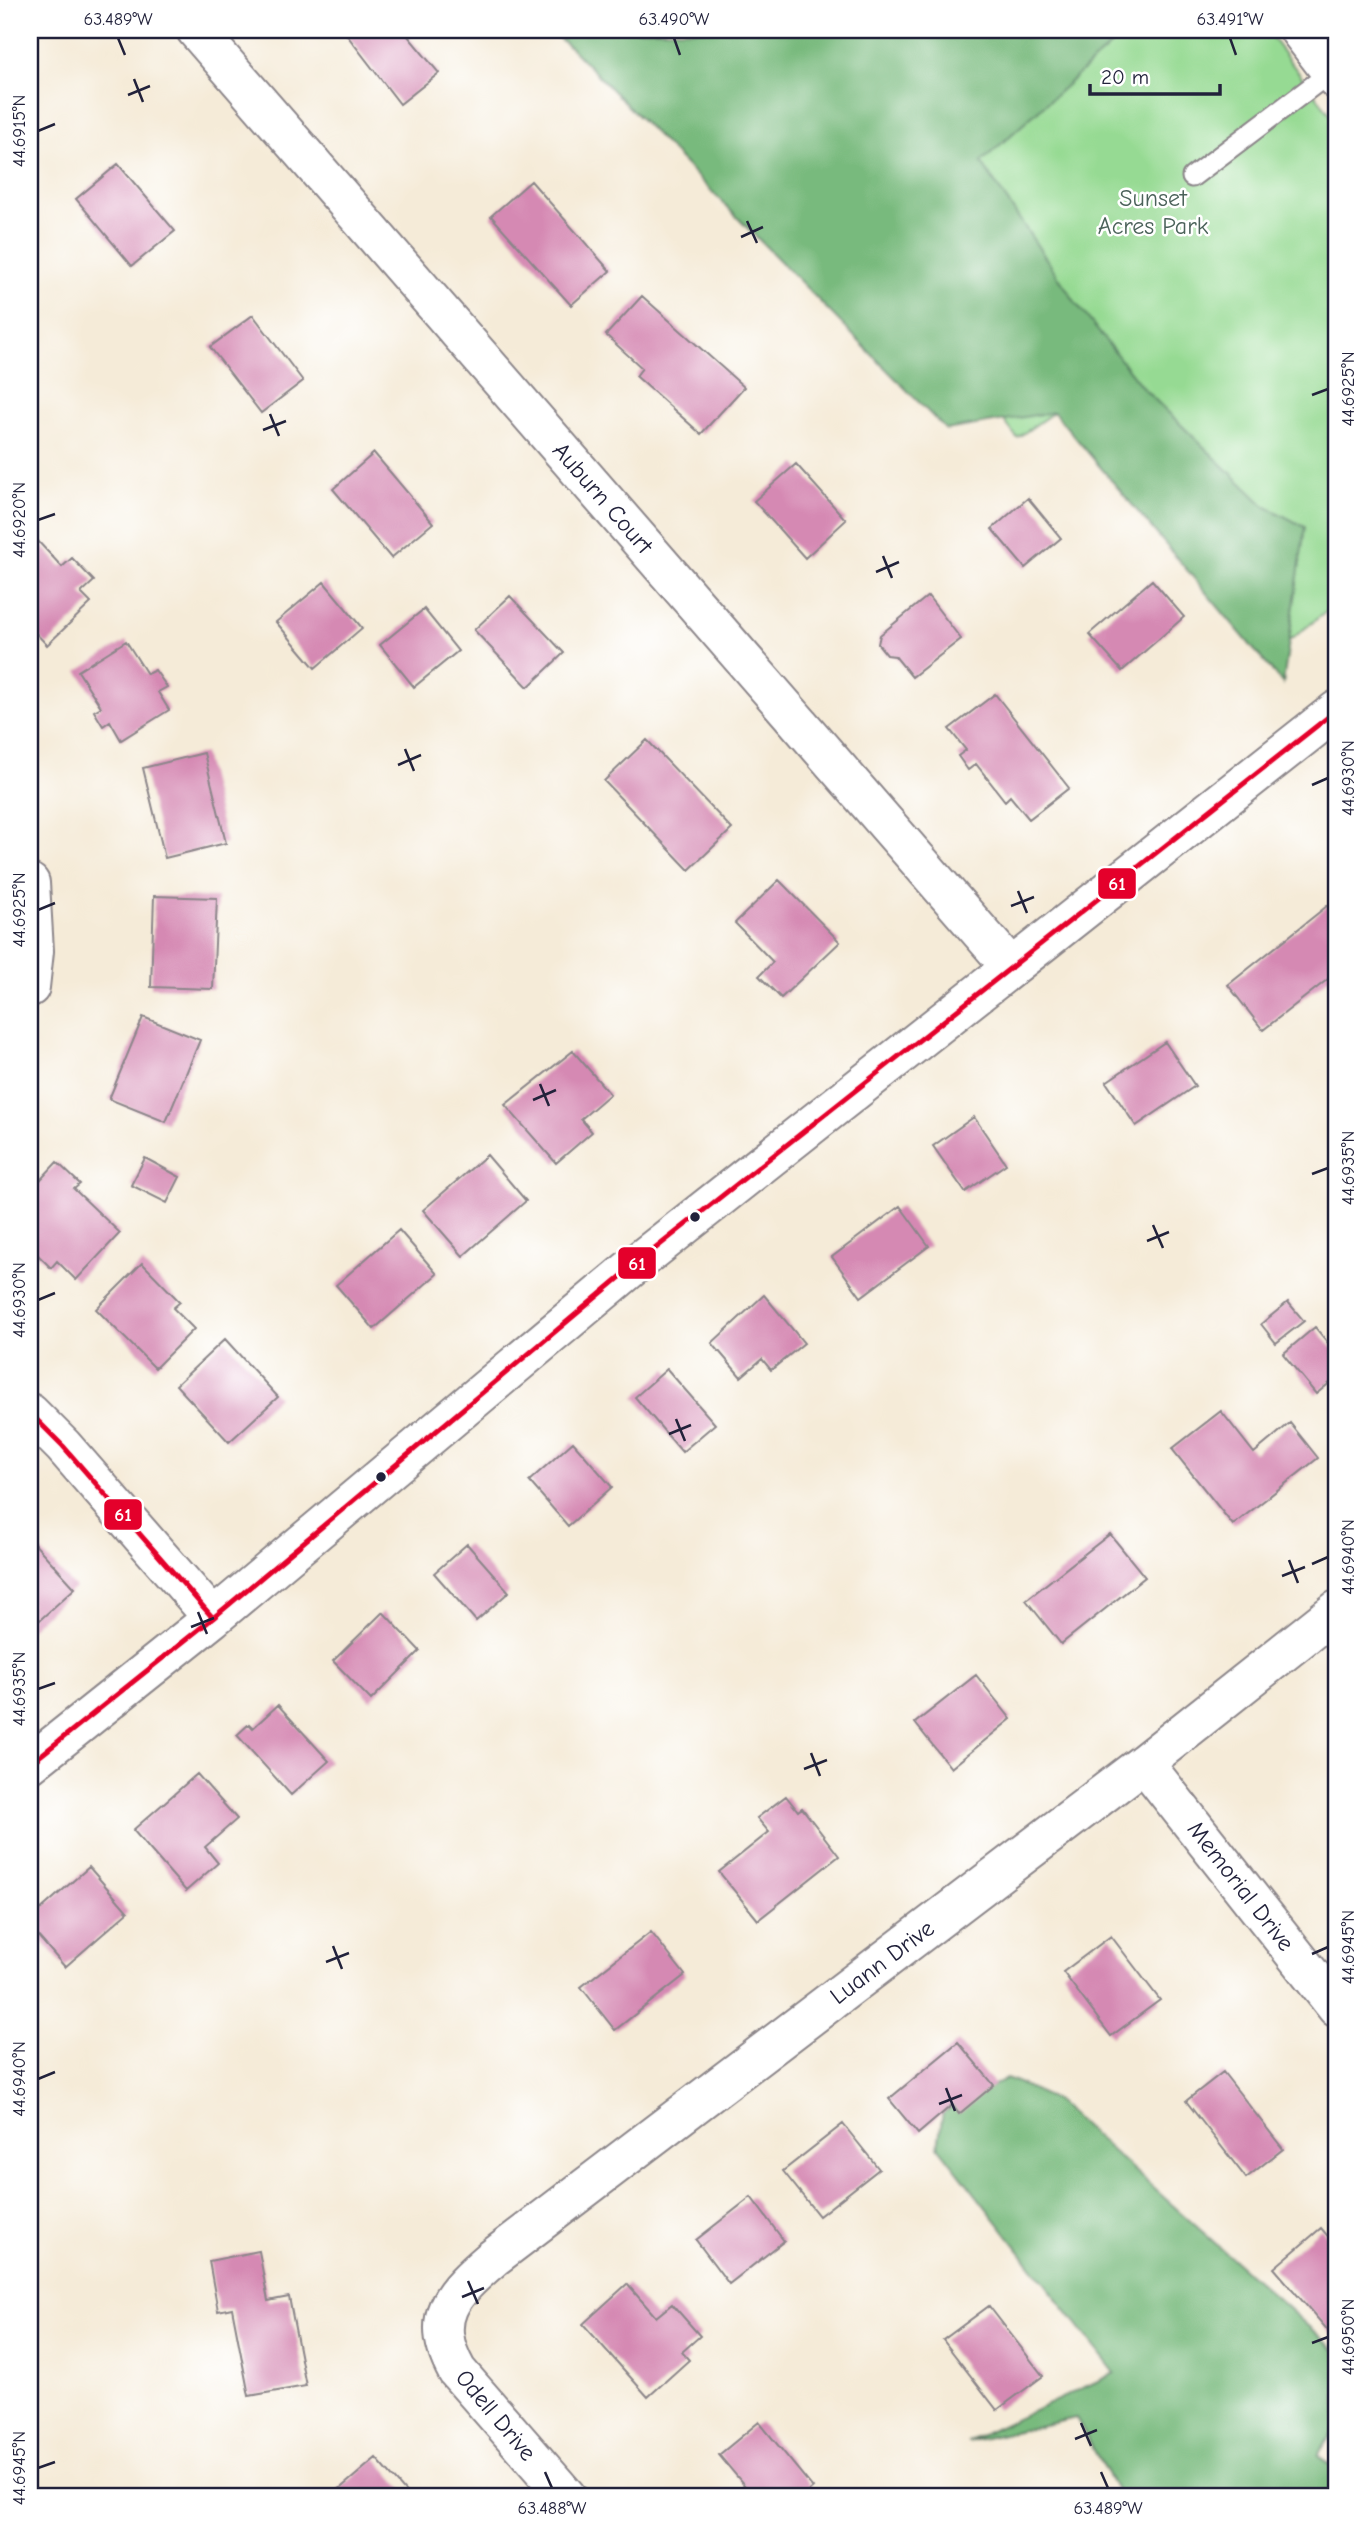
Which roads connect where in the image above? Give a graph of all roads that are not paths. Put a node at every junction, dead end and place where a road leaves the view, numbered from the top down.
1 (196, 30) edge
2 (1299, 30) edge
3 (1334, 76) edge
4 (1192, 177) dead end
5 (1337, 710) edge
6 (30, 883) edge
7 (1010, 966) junction
8 (30, 987) edge
9 (30, 1413) edge
10 (1337, 1610) edge
11 (213, 1618) junction
12 (1144, 1763) junction
13 (30, 1764) edge
14 (1337, 2008) edge
15 (442, 2324) joint
16 (567, 2497) edge

1 - 7 street, Auburn Court
2 - 3 street
3 - 4 lane
5 - 7 street
6 - 8 street
7 - 11 street
9 - 11 street
10 - 12 street, Luann Drive
11 - 13 street
12 - 14 street, Memorial Drive
12 - 15 street, Luann Drive
15 - 16 street, Odell Drive

